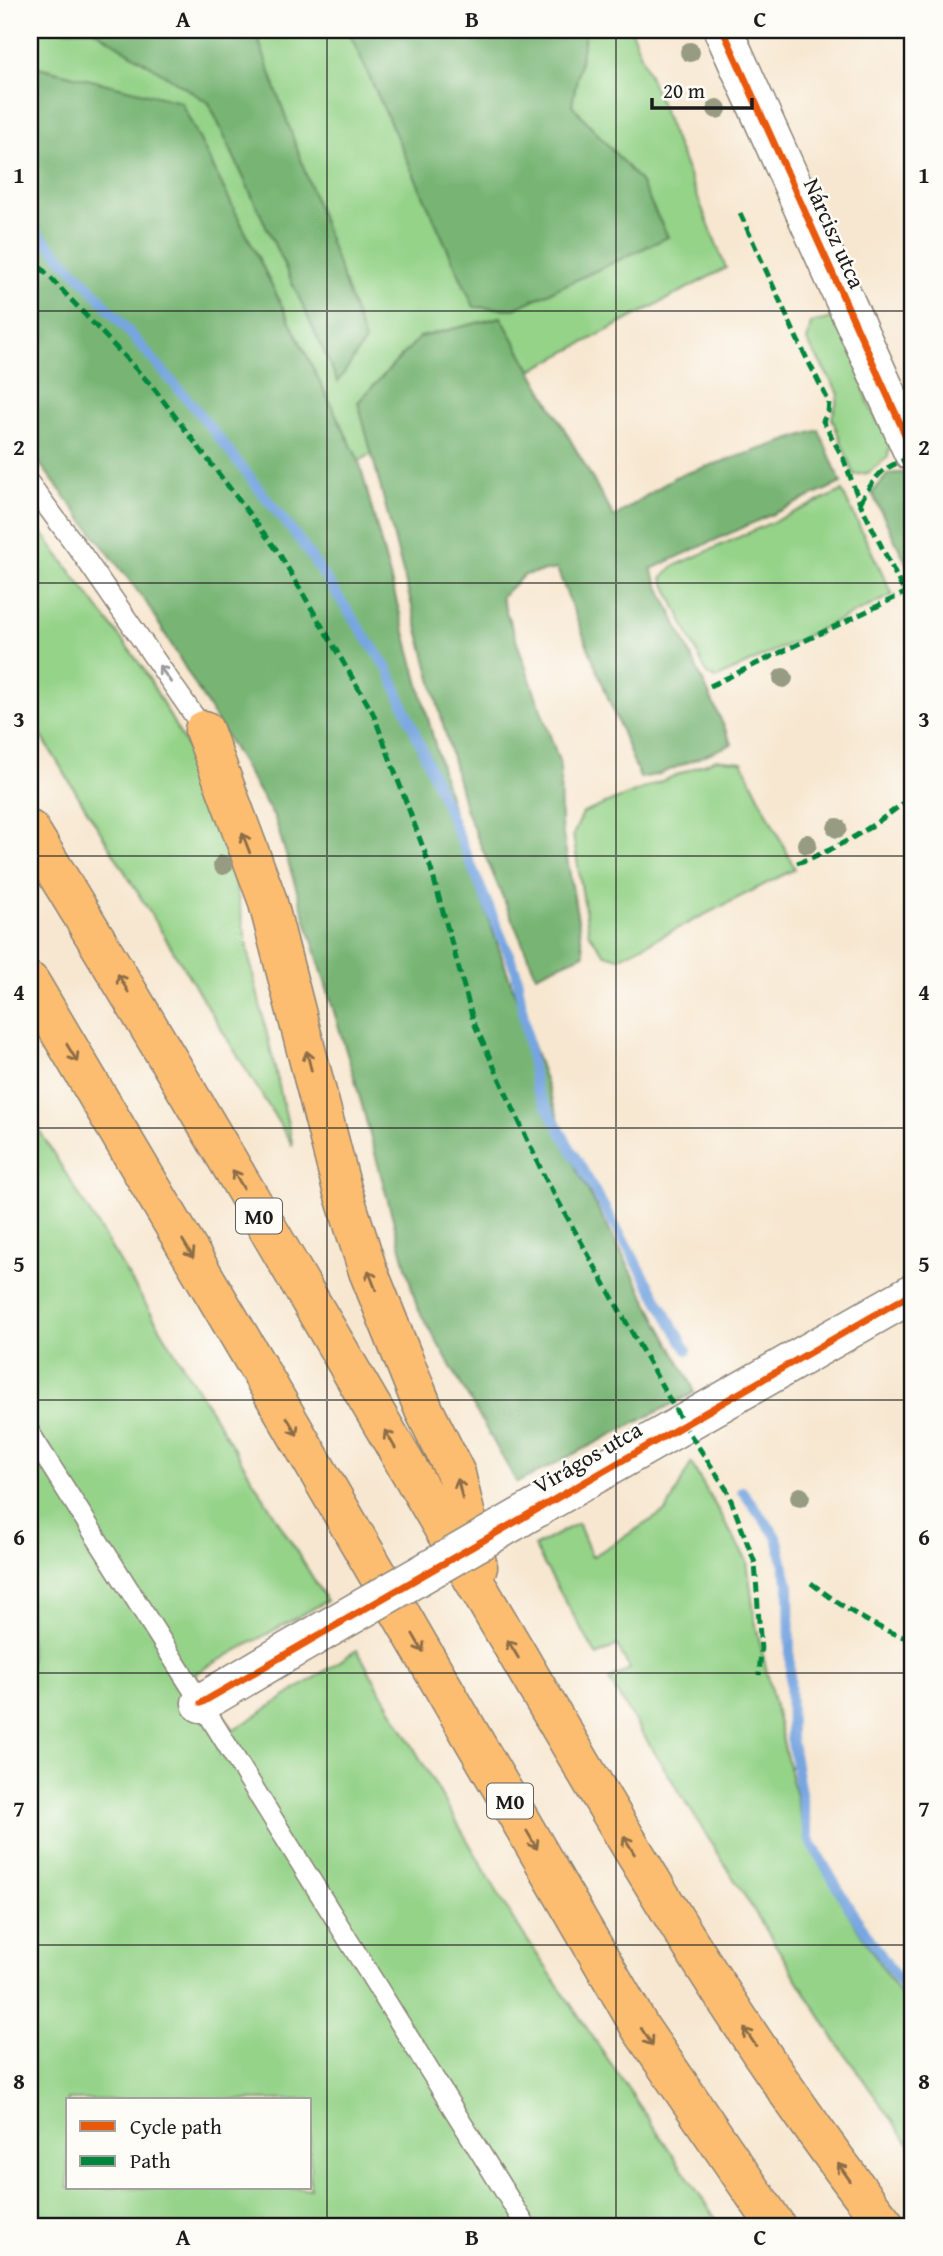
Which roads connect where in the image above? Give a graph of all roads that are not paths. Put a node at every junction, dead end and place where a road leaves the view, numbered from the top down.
1 (723, 30) edge
2 (913, 452) edge
3 (30, 484) edge
4 (204, 730) joint
5 (30, 830) edge
6 (32, 988) edge
7 (913, 1293) edge
8 (30, 1433) edge
9 (486, 1603) junction
10 (201, 1703) junction
11 (526, 2226) edge
12 (776, 2226) edge
13 (886, 2226) edge

1 - 2 street, Nárcisz utca
4 -> 3 lane
9 -> 4 highway
9 -> 5 highway, M0
6 -> 12 highway, M0
7 - 10 street, Virágos utca, bridge
8 - 10 lane
13 -> 9 highway, M0
10 - 11 lane

